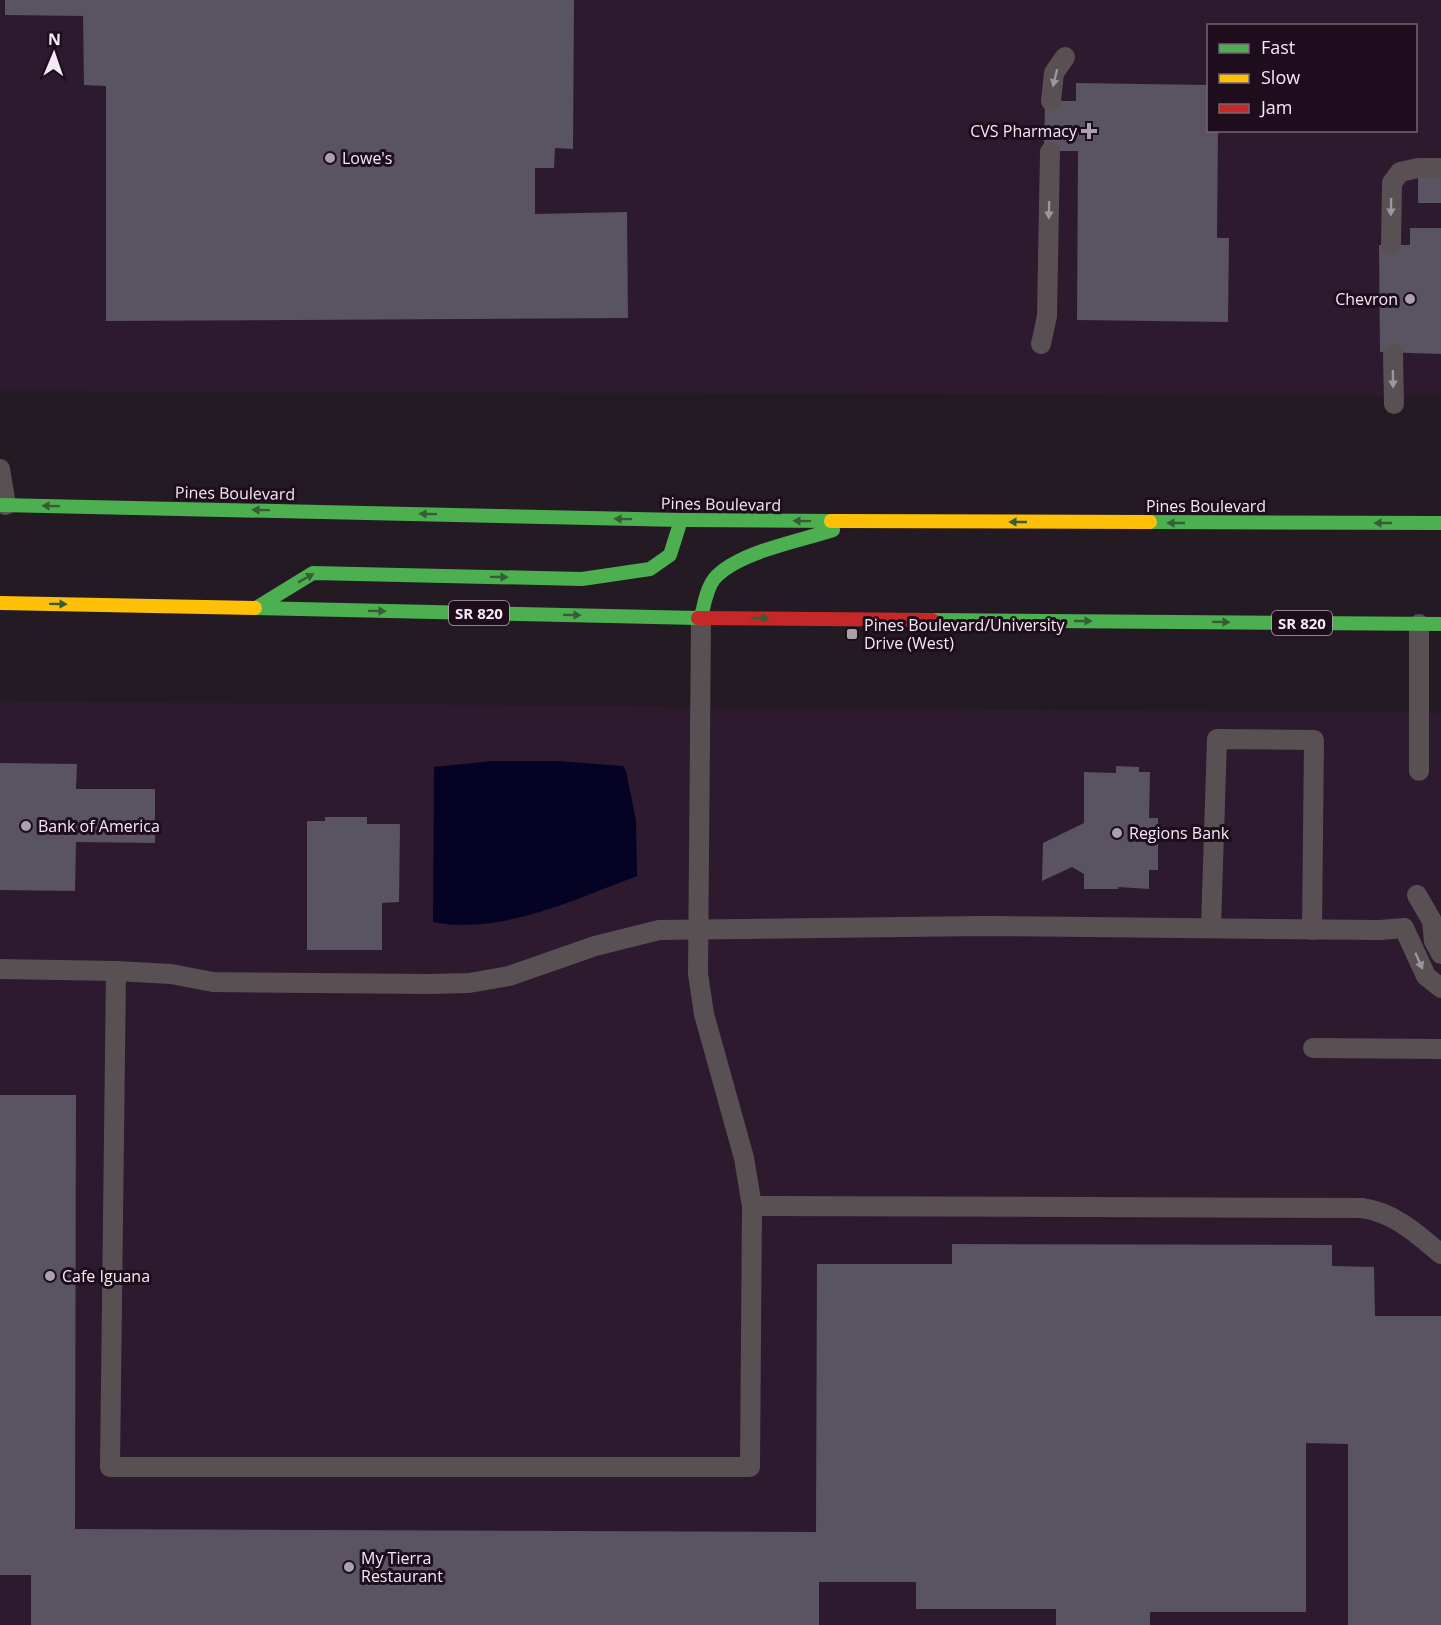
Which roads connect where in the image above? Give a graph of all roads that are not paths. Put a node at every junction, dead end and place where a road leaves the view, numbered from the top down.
1 (1065, 57) dead end
2 (1051, 101) dead end
3 (1050, 152) dead end
4 (1441, 168) edge
5 (1391, 244) dead end
6 (1041, 344) dead end
7 (1393, 354) dead end
8 (1394, 404) dead end
9 (0, 469) edge
10 (3, 505) edge
11 (681, 520) junction
12 (858, 522) junction
13 (1441, 524) edge
14 (0, 603) edge
15 (256, 608) junction
16 (702, 618) junction
17 (1419, 624) junction
18 (1441, 624) edge
19 (1419, 771) dead end
20 (1418, 896) dead end
21 (1211, 927) junction
22 (697, 929) junction
23 (1312, 930) junction
24 (1441, 954) edge
25 (0, 969) edge
26 (116, 971) junction
27 (1441, 988) edge
28 (1313, 1048) dead end
29 (1441, 1049) edge
30 (752, 1206) junction
31 (1441, 1254) edge

1 -> 2 lane
3 -> 6 lane
4 -> 5 lane
7 -> 8 lane
9 - 10 lane
11 -> 10 highway, Pines Boulevard
12 -> 11 highway, Pines Boulevard
15 -> 11 highway
13 -> 12 highway, Pines Boulevard
12 - 16 highway
14 -> 15 highway, SR 820
15 -> 16 highway, SR 820
16 -> 17 highway, SR 820
16 - 22 lane
17 - 18 highway, SR 820
17 - 19 lane
20 - 24 lane
21 - 22 lane
21 - 23 lane
21 - 23 lane
22 - 26 lane
22 - 30 lane
23 -> 27 lane
25 - 26 lane
26 - 30 lane
28 - 29 lane
30 - 31 lane

